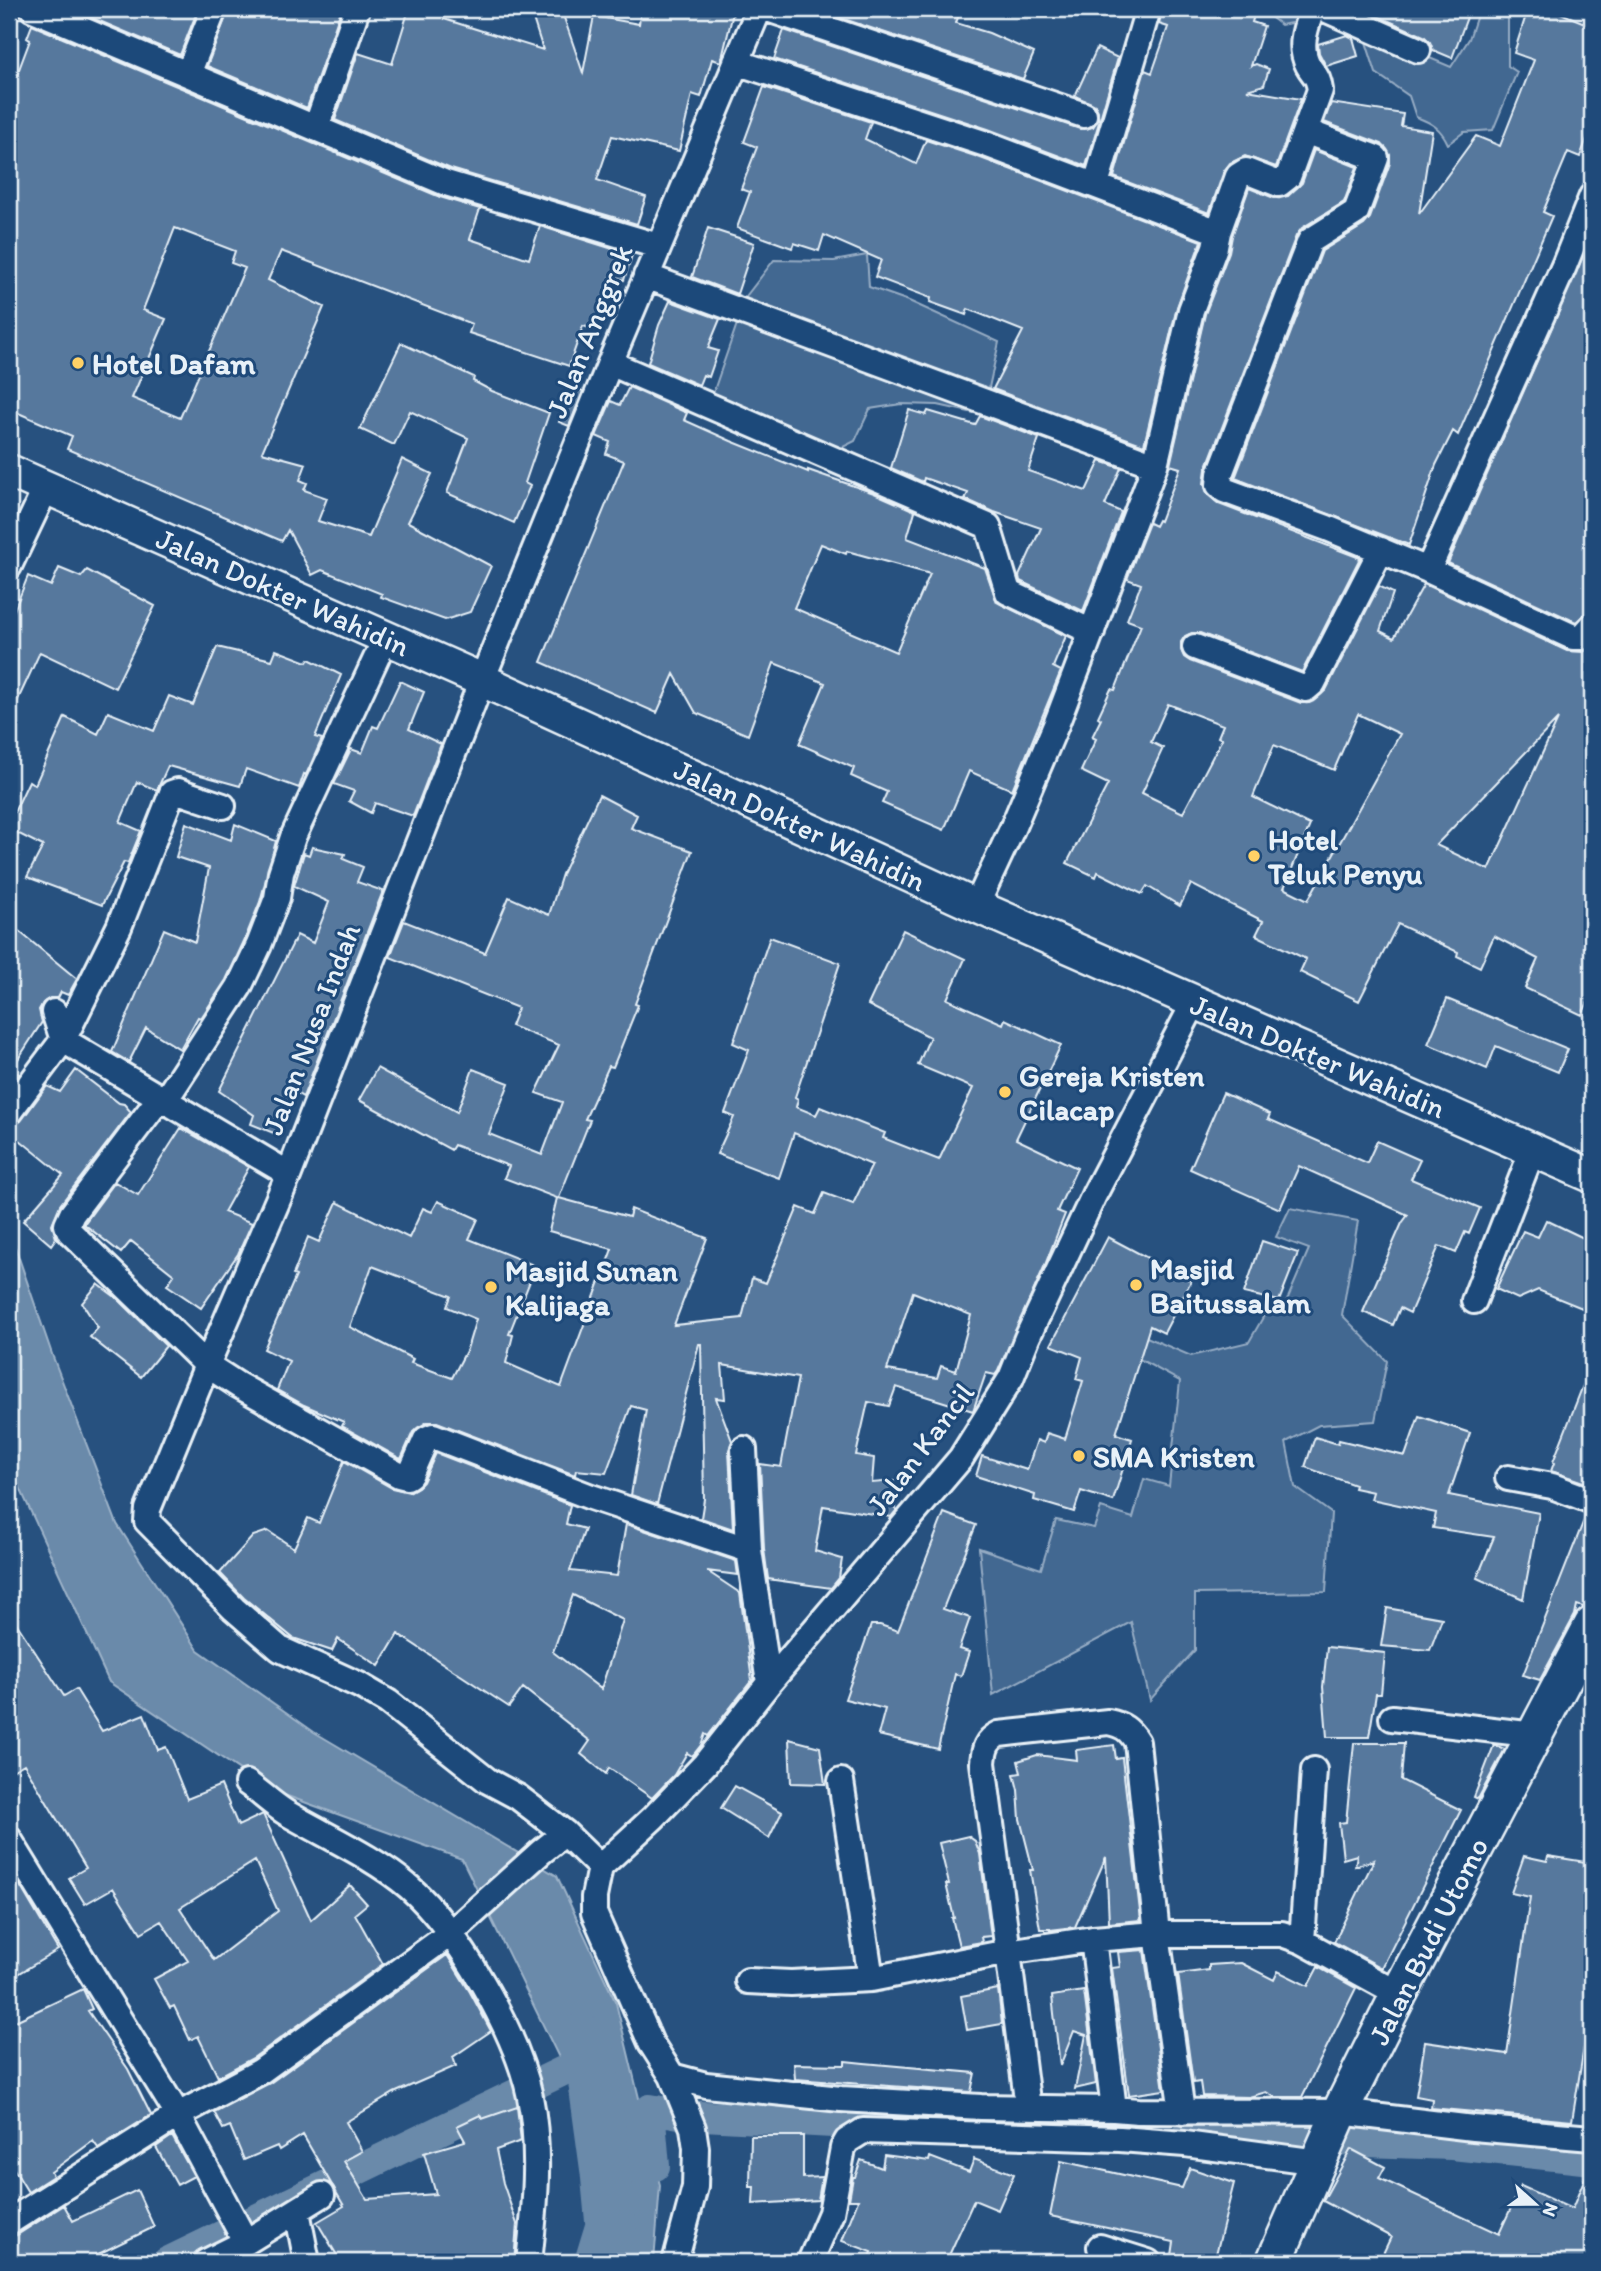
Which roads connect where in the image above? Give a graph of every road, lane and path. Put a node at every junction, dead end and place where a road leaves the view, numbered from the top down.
1 (214, 9) edge
2 (357, 9) edge
3 (759, 9) edge
4 (768, 9) edge
5 (1148, 9) edge
6 (1312, 9) edge
7 (1325, 9) edge
8 (45, 11) edge
9 (1418, 50) dead end
10 (736, 62) junction
11 (188, 74) junction
12 (1084, 115) dead end
13 (316, 128) junction
14 (1305, 131) junction
15 (1096, 184) junction
16 (1592, 195) edge
17 (1218, 232) junction
18 (658, 246) junction
19 (646, 276) junction
20 (610, 363) junction
21 (1155, 465) junction
22 (9, 471) edge
23 (46, 488) junction
24 (1381, 550) junction
25 (9, 566) edge
26 (1429, 570) junction
27 (1592, 626) edge
28 (1092, 632) junction
29 (386, 637) junction
30 (1195, 647) dead end
31 (482, 680) junction
32 (223, 806) dead end
33 (976, 906) junction
34 (1194, 1003) junction
35 (54, 1012) dead end
36 (63, 1040) junction
37 (162, 1101) junction
38 (9, 1112) edge
39 (1533, 1149) junction
40 (289, 1174) junction
41 (1592, 1176) edge
42 (1474, 1301) dead end
43 (207, 1365) junction
44 (744, 1448) dead end
45 (1508, 1478) dead end
46 (1592, 1501) edge
47 (749, 1550) junction
48 (1592, 1625) edge
49 (769, 1683) junction
50 (1392, 1718) dead end
51 (1536, 1735) junction
52 (1314, 1770) dead end
53 (841, 1781) dead end
54 (247, 1783) dead end
55 (565, 1833) junction
56 (9, 1839) edge
57 (600, 1867) junction
58 (457, 1926) junction
59 (1157, 1934) junction
60 (1093, 1939) junction
61 (1302, 1941) junction
62 (1008, 1952) junction
63 (871, 1979) junction
64 (748, 1981) dead end
65 (1399, 1994) junction
66 (676, 2085) junction
67 (1028, 2108) junction
68 (1114, 2109) junction
69 (1182, 2112) junction
70 (178, 2115) junction
71 (1329, 2138) junction
72 (1592, 2138) edge
73 (323, 2195) dead end
74 (296, 2211) junction
75 (9, 2222) edge
76 (245, 2239) junction
77 (1100, 2247) dead end
78 (206, 2262) edge
79 (307, 2262) edge
80 (529, 2262) edge
81 (675, 2262) edge
82 (810, 2262) edge
83 (1148, 2262) edge
84 (1274, 2262) edge

1 - 11 street
2 - 13 street
3 - 10 street, Jalan Anggrek
4 - 12 street
5 - 15 street
6 - 14 street
7 - 9 street
8 - 11 street
10 - 15 street
10 - 18 street, Jalan Anggrek
11 - 13 street
13 - 18 street
14 - 17 street
14 - 24 street
15 - 17 street
16 - 26 street
17 - 21 street
18 - 19 street, Jalan Anggrek
19 - 20 street, Jalan Anggrek
19 - 21 street
20 - 28 street
20 - 31 street, Jalan Anggrek
21 - 28 street
22 - 23 street, Jalan Dokter Wahidin
23 - 25 street
23 - 29 street, Jalan Dokter Wahidin
24 - 26 street
24 - 30 street
26 - 27 street
28 - 33 street
29 - 31 street, Jalan Dokter Wahidin
29 - 37 street
31 - 33 street, Jalan Dokter Wahidin
31 - 40 street, Jalan Nusa Indah
32 - 36 street
33 - 34 street, Jalan Dokter Wahidin
34 - 39 street, Jalan Dokter Wahidin
34 - 49 street, Jalan Kancil
35 - 36 street
36 - 37 street
36 - 38 street
37 - 40 street
37 - 43 street
39 - 41 street, Jalan Dokter Wahidin
39 - 42 street
40 - 43 street, Jalan Nusa Indah
43 - 47 street
43 - 55 street, Jalan Nusa Indah
44 - 47 street
45 - 46 street
47 - 49 street
48 - 51 main road, Jalan Budi Utomo
49 - 57 street, Jalan Kancil
50 - 51 street
51 - 65 main road, Jalan Budi Utomo
52 - 61 street
53 - 63 street
54 - 58 street
55 - 57 street
55 - 58 street
56 - 70 street
57 - 66 street
58 - 70 street
58 - 80 street
59 - 60 street
59 - 61 street
59 - 62 street
59 - 69 street
60 - 62 street
60 - 68 street
61 - 65 street
62 - 63 street
62 - 67 street
63 - 64 street
65 - 71 main road, Jalan Budi Utomo
66 - 67 street
66 - 81 street
67 - 68 street
68 - 69 street
69 - 71 street
70 - 75 street
70 - 76 street
71 - 72 street
71 - 82 street
71 - 84 main road, Jalan Budi Utomo
73 - 74 street
74 - 76 street
74 - 79 street
76 - 78 street
77 - 83 street

